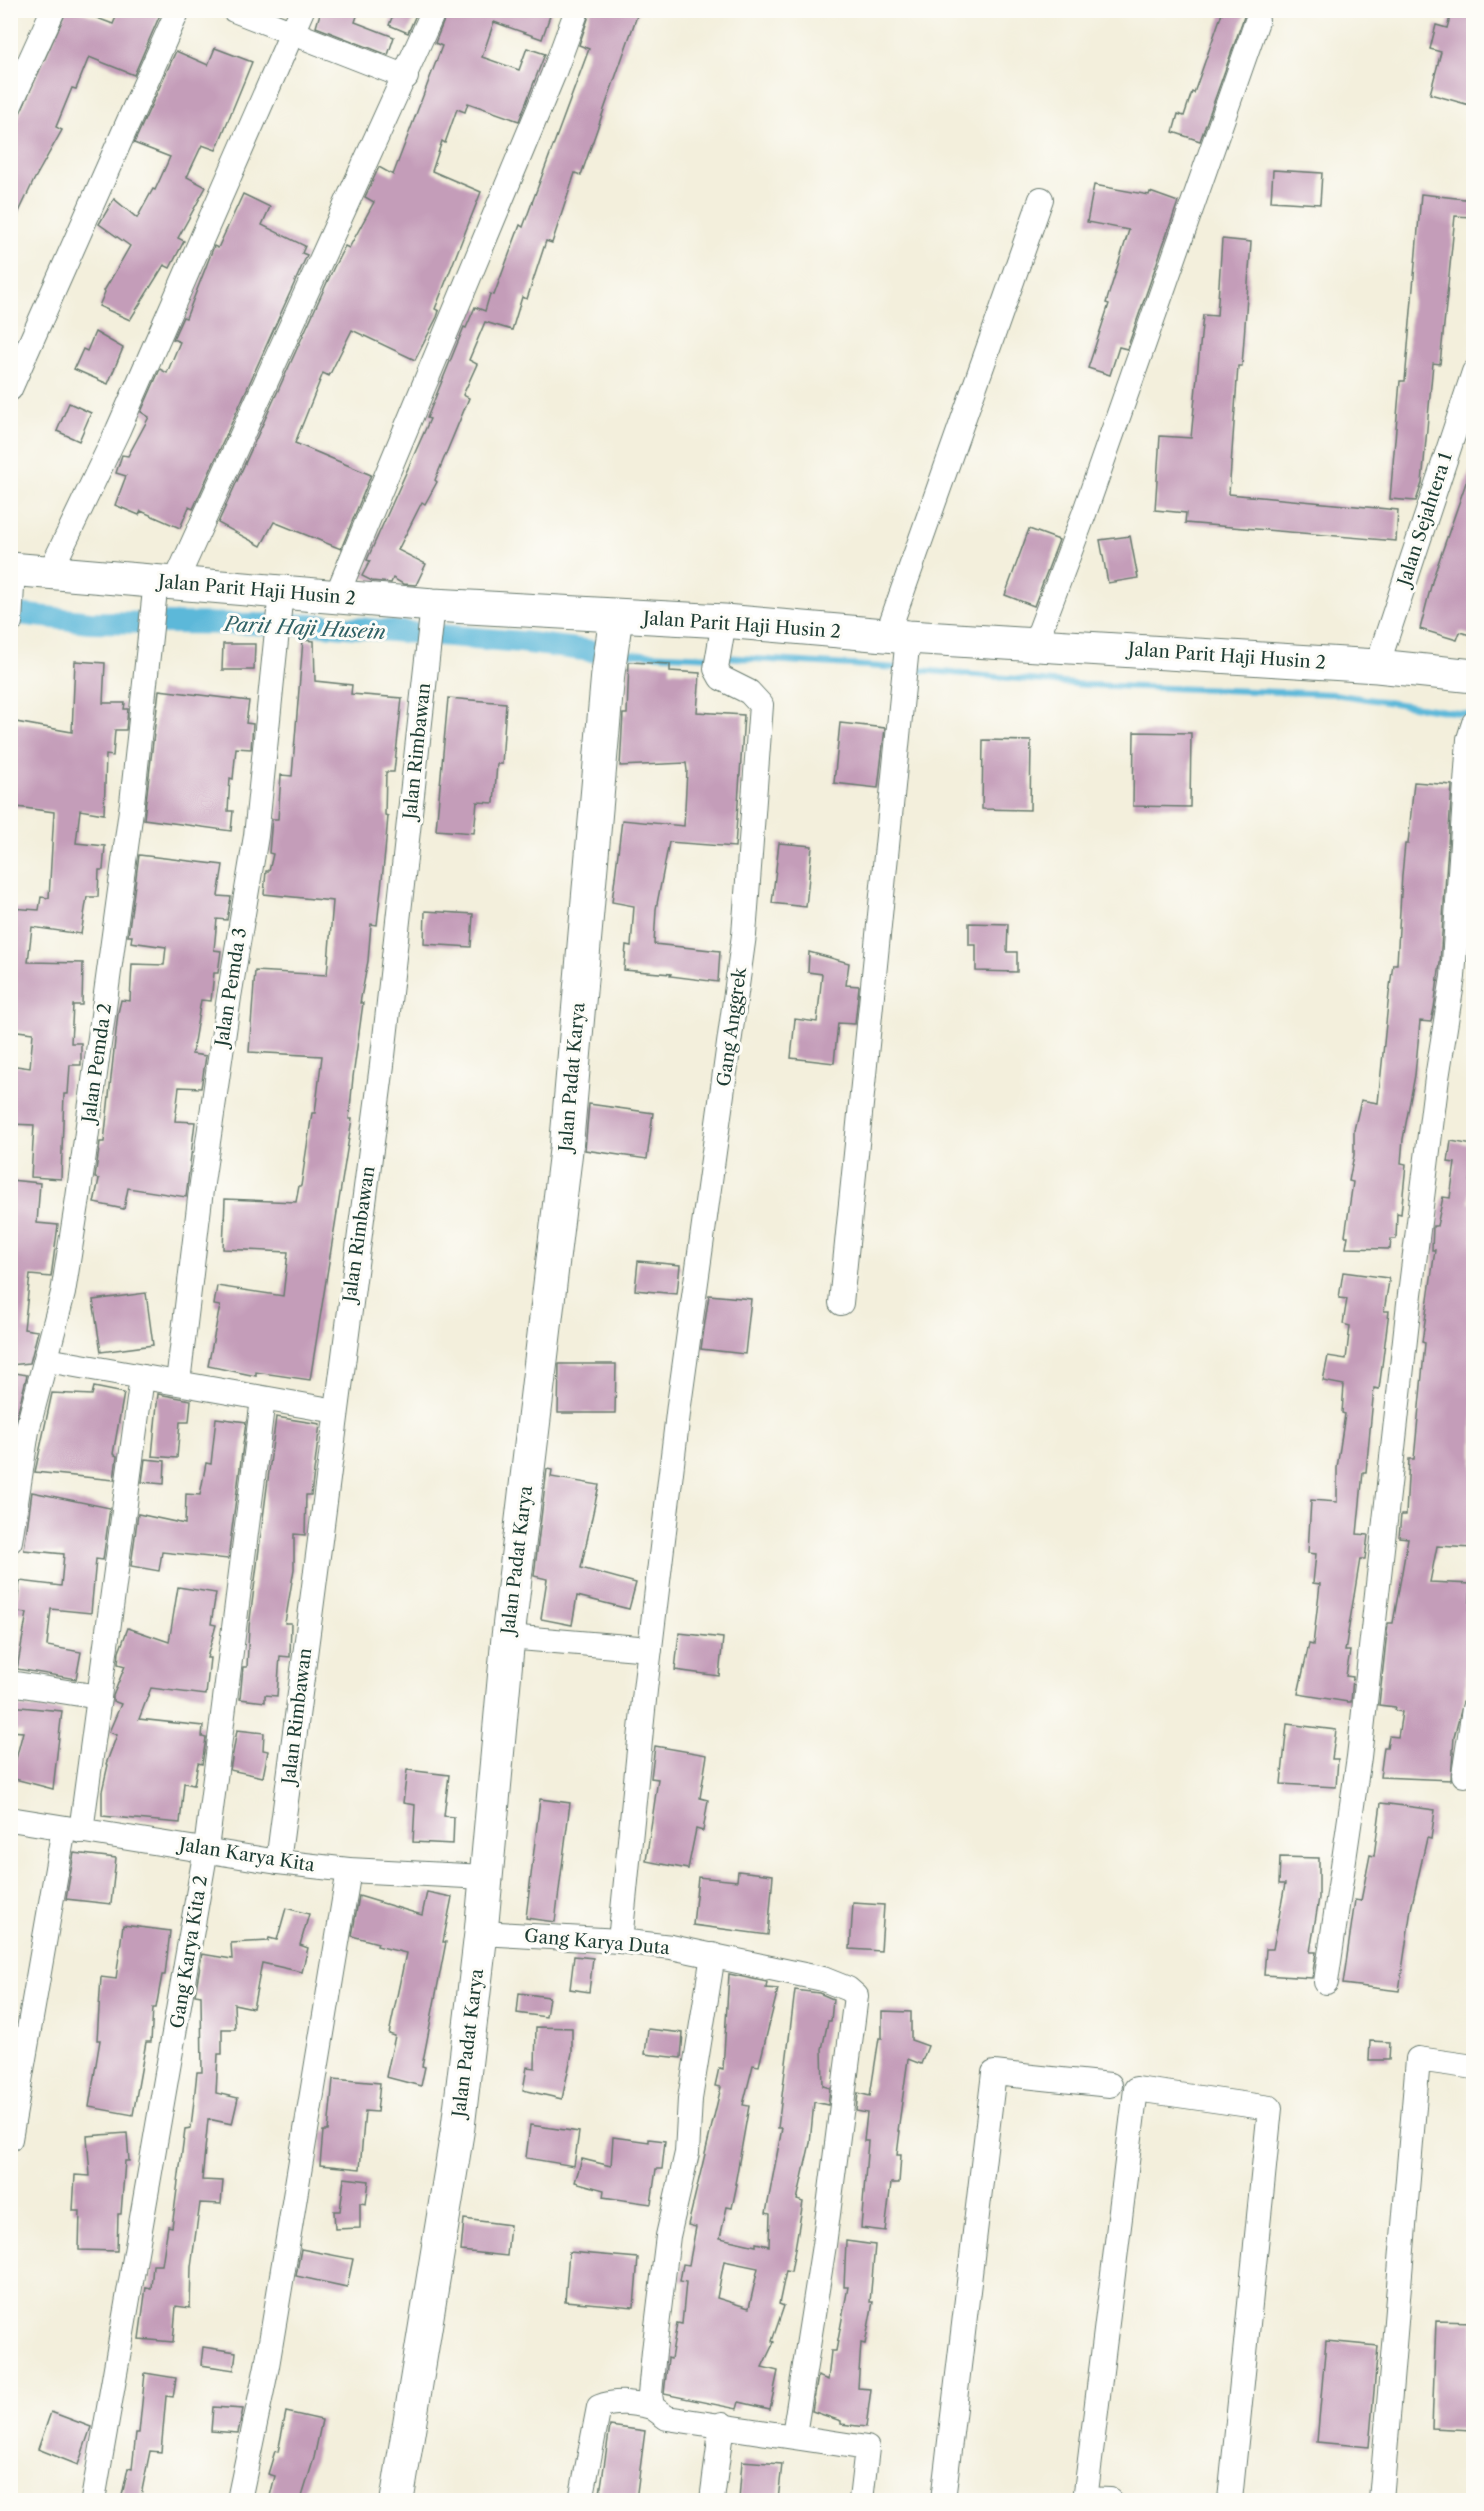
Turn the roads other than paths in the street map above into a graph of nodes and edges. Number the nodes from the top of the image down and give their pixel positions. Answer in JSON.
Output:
{"nodes":[{"id":1,"x":53,"y":10,"type":"edge"},
{"id":2,"x":178,"y":10,"type":"edge"},
{"id":3,"x":234,"y":10,"type":"edge"},
{"id":4,"x":302,"y":10,"type":"edge"},
{"id":5,"x":434,"y":10,"type":"edge"},
{"id":6,"x":577,"y":10,"type":"edge"},
{"id":7,"x":1257,"y":21,"type":"dead end"},
{"id":8,"x":291,"y":35,"type":"junction"},
{"id":9,"x":406,"y":77,"type":"junction"},
{"id":10,"x":10,"y":105,"type":"edge"},
{"id":11,"x":1041,"y":199,"type":"dead end"},
{"id":12,"x":1473,"y":372,"type":"edge"},
{"id":13,"x":10,"y":389,"type":"edge"},
{"id":14,"x":50,"y":572,"type":"junction"},
{"id":15,"x":165,"y":582,"type":"junction"},
{"id":16,"x":12,"y":596,"type":"edge"},
{"id":17,"x":336,"y":597,"type":"junction"},
{"id":18,"x":433,"y":605,"type":"junction"},
{"id":19,"x":280,"y":606,"type":"junction"},
{"id":20,"x":614,"y":627,"type":"junction"},
{"id":21,"x":723,"y":627,"type":"junction"},
{"id":22,"x":901,"y":642,"type":"junction"},
{"id":23,"x":1035,"y":644,"type":"junction"},
{"id":24,"x":1377,"y":666,"type":"junction"},
{"id":25,"x":1473,"y":676,"type":"edge"},
{"id":26,"x":1471,"y":731,"type":"edge"},
{"id":27,"x":841,"y":1303,"type":"dead end"},
{"id":28,"x":47,"y":1360,"type":"junction"},
{"id":29,"x":142,"y":1377,"type":"junction"},
{"id":30,"x":178,"y":1382,"type":"junction"},
{"id":31,"x":263,"y":1400,"type":"junction"},
{"id":32,"x":336,"y":1411,"type":"junction"},
{"id":33,"x":10,"y":1541,"type":"edge"},
{"id":34,"x":508,"y":1637,"type":"junction"},
{"id":35,"x":650,"y":1649,"type":"junction"},
{"id":36,"x":10,"y":1683,"type":"edge"},
{"id":37,"x":99,"y":1697,"type":"junction"},
{"id":38,"x":1473,"y":1709,"type":"edge"},
{"id":39,"x":1464,"y":1775,"type":"dead end"},
{"id":40,"x":10,"y":1819,"type":"edge"},
{"id":41,"x":73,"y":1829,"type":"junction"},
{"id":42,"x":206,"y":1849,"type":"junction"},
{"id":43,"x":278,"y":1862,"type":"junction"},
{"id":44,"x":349,"y":1870,"type":"junction"},
{"id":45,"x":485,"y":1877,"type":"junction"},
{"id":46,"x":481,"y":1933,"type":"junction"},
{"id":47,"x":620,"y":1941,"type":"junction"},
{"id":48,"x":713,"y":1955,"type":"junction"},
{"id":49,"x":1326,"y":1982,"type":"dead end"},
{"id":50,"x":1473,"y":2067,"type":"edge"},
{"id":51,"x":1110,"y":2085,"type":"dead end"},
{"id":52,"x":10,"y":2139,"type":"edge"},
{"id":53,"x":652,"y":2408,"type":"junction"},
{"id":54,"x":722,"y":2424,"type":"junction"},
{"id":55,"x":794,"y":2435,"type":"junction"},
{"id":56,"x":93,"y":2500,"type":"edge"},
{"id":57,"x":239,"y":2500,"type":"edge"},
{"id":58,"x":397,"y":2500,"type":"edge"},
{"id":59,"x":581,"y":2500,"type":"edge"},
{"id":60,"x":712,"y":2500,"type":"edge"},
{"id":61,"x":861,"y":2500,"type":"edge"},
{"id":62,"x":943,"y":2500,"type":"edge"},
{"id":63,"x":1085,"y":2500,"type":"edge"},
{"id":64,"x":1110,"y":2500,"type":"edge"},
{"id":65,"x":1230,"y":2500,"type":"edge"},
{"id":66,"x":1381,"y":2500,"type":"edge"}],
"edges":[{"from":1,"to":10,"type":"street"},
{"from":2,"to":13,"type":"street"},
{"from":3,"to":8,"type":"street"},
{"from":4,"to":8,"type":"street"},
{"from":5,"to":9,"type":"street","name":"Jalan Pemda 2"},
{"from":6,"to":17,"type":"street"},
{"from":7,"to":23,"type":"street"},
{"from":8,"to":9,"type":"street"},
{"from":8,"to":14,"type":"street"},
{"from":9,"to":15,"type":"street","name":"Jalan Pemda 2"},
{"from":11,"to":22,"type":"street"},
{"from":12,"to":24,"type":"street","name":"Jalan Sejahtera 1"},
{"from":14,"to":15,"type":"street","name":"Jalan Parit Haji Husin 2"},
{"from":14,"to":16,"type":"street","name":"Jalan Parit Haji Husin 2"},
{"from":15,"to":19,"type":"street","name":"Jalan Parit Haji Husin 2"},
{"from":15,"to":28,"type":"street","name":"Jalan Pemda 2"},
{"from":17,"to":18,"type":"street","name":"Jalan Parit Haji Husin 2"},
{"from":17,"to":19,"type":"street","name":"Jalan Parit Haji Husin 2"},
{"from":18,"to":20,"type":"street","name":"Jalan Parit Haji Husin 2"},
{"from":18,"to":32,"type":"street","name":"Jalan Rimbawan"},
{"from":19,"to":30,"type":"street","name":"Jalan Pemda 3"},
{"from":20,"to":21,"type":"street","name":"Jalan Parit Haji Husin 2"},
{"from":20,"to":34,"type":"street","name":"Jalan Padat Karya"},
{"from":21,"to":22,"type":"street","name":"Jalan Parit Haji Husin 2"},
{"from":21,"to":35,"type":"street","name":"Gang Anggrek"},
{"from":22,"to":23,"type":"street","name":"Jalan Parit Haji Husin 2"},
{"from":22,"to":27,"type":"street"},
{"from":23,"to":24,"type":"street","name":"Jalan Parit Haji Husin 2"},
{"from":24,"to":25,"type":"street","name":"Jalan Parit Haji Husin 2"},
{"from":26,"to":49,"type":"street"},
{"from":28,"to":29,"type":"street"},
{"from":28,"to":33,"type":"street","name":"Jalan Pemda 2"},
{"from":29,"to":30,"type":"street"},
{"from":29,"to":37,"type":"street"},
{"from":30,"to":31,"type":"street"},
{"from":31,"to":32,"type":"street"},
{"from":31,"to":42,"type":"street","name":"Gang Karya Kita 2"},
{"from":32,"to":43,"type":"street","name":"Jalan Rimbawan"},
{"from":34,"to":35,"type":"street"},
{"from":34,"to":45,"type":"street","name":"Jalan Padat Karya"},
{"from":35,"to":47,"type":"street"},
{"from":36,"to":37,"type":"street"},
{"from":37,"to":41,"type":"street"},
{"from":38,"to":39,"type":"street"},
{"from":40,"to":41,"type":"street","name":"Jalan Karya Kita"},
{"from":41,"to":42,"type":"street","name":"Jalan Karya Kita"},
{"from":41,"to":52,"type":"street"},
{"from":42,"to":43,"type":"street","name":"Jalan Karya Kita"},
{"from":42,"to":56,"type":"street","name":"Gang Karya Kita 2"},
{"from":43,"to":44,"type":"street","name":"Jalan Karya Kita"},
{"from":44,"to":45,"type":"street","name":"Jalan Karya Kita"},
{"from":44,"to":57,"type":"street"},
{"from":45,"to":46,"type":"street","name":"Jalan Padat Karya"},
{"from":46,"to":47,"type":"street","name":"Gang Karya Duta"},
{"from":46,"to":58,"type":"street","name":"Jalan Padat Karya"},
{"from":47,"to":48,"type":"street","name":"Gang Karya Duta"},
{"from":48,"to":53,"type":"street"},
{"from":48,"to":55,"type":"street","name":"Gang Karya Duta"},
{"from":50,"to":66,"type":"street"},
{"from":51,"to":62,"type":"street"},
{"from":53,"to":54,"type":"street"},
{"from":53,"to":59,"type":"street"},
{"from":54,"to":55,"type":"street"},
{"from":54,"to":60,"type":"street"},
{"from":55,"to":61,"type":"street"},
{"from":63,"to":64,"type":"street"},
{"from":63,"to":65,"type":"street"}]}
